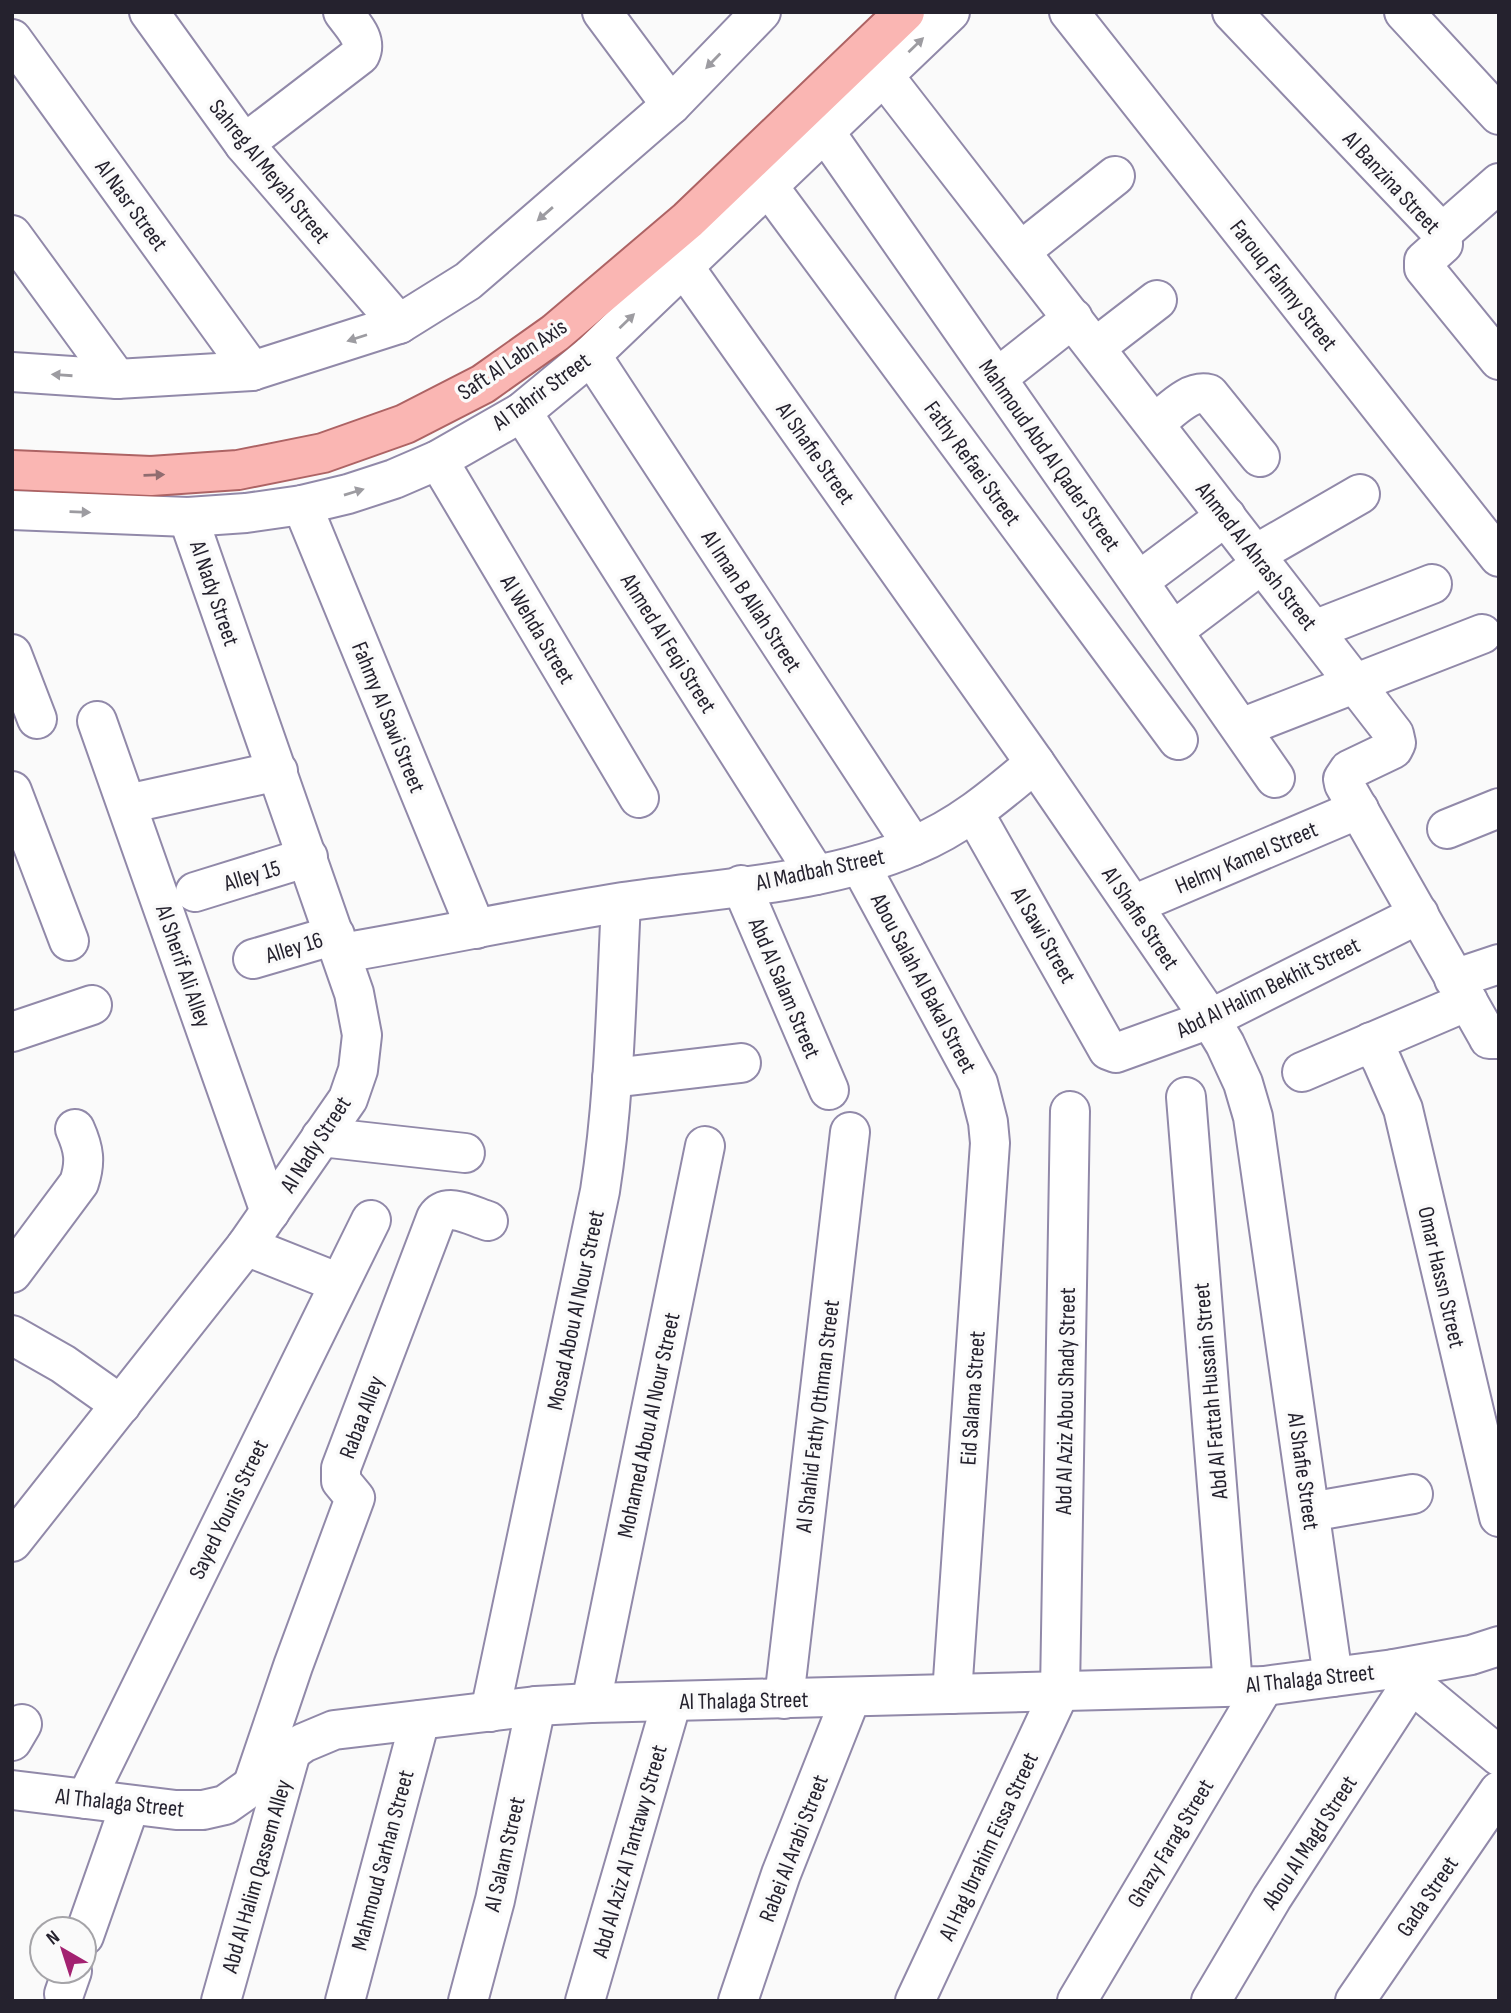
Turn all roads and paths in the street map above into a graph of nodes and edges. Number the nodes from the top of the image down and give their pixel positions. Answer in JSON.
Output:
{"nodes":[{"id":1,"x":149,"y":12,"type":"edge"},
{"id":2,"x":343,"y":12,"type":"edge"},
{"id":3,"x":602,"y":12,"type":"edge"},
{"id":4,"x":761,"y":12,"type":"edge"},
{"id":5,"x":875,"y":12,"type":"edge"},
{"id":6,"x":905,"y":12,"type":"edge"},
{"id":7,"x":950,"y":12,"type":"edge"},
{"id":8,"x":1069,"y":12,"type":"edge"},
{"id":9,"x":1232,"y":12,"type":"edge"},
{"id":10,"x":1404,"y":12,"type":"edge"},
{"id":11,"x":12,"y":39,"type":"edge"},
{"id":12,"x":884,"y":76,"type":"junction"},
{"id":13,"x":671,"y":105,"type":"junction"},
{"id":14,"x":1499,"y":115,"type":"edge"},
{"id":15,"x":825,"y":132,"type":"junction"},
{"id":16,"x":244,"y":144,"type":"junction"},
{"id":17,"x":1115,"y":176,"type":"dead end"},
{"id":18,"x":1499,"y":183,"type":"edge"},
{"id":19,"x":768,"y":186,"type":"junction"},
{"id":20,"x":1442,"y":233,"type":"junction"},
{"id":21,"x":12,"y":235,"type":"edge"},
{"id":22,"x":1021,"y":251,"type":"junction"},
{"id":23,"x":684,"y":267,"type":"junction"},
{"id":24,"x":1157,"y":300,"type":"dead end"},
{"id":25,"x":399,"y":324,"type":"junction"},
{"id":26,"x":1084,"y":333,"type":"junction"},
{"id":27,"x":591,"y":355,"type":"junction"},
{"id":28,"x":1499,"y":360,"type":"edge"},
{"id":29,"x":252,"y":371,"type":"junction"},
{"id":30,"x":12,"y":372,"type":"edge"},
{"id":31,"x":997,"y":378,"type":"junction"},
{"id":32,"x":117,"y":379,"type":"junction"},
{"id":33,"x":522,"y":412,"type":"junction"},
{"id":34,"x":1155,"y":424,"type":"junction"},
{"id":35,"x":12,"y":444,"type":"edge"},
{"id":36,"x":1260,"y":457,"type":"dead end"},
{"id":37,"x":438,"y":460,"type":"junction"},
{"id":38,"x":12,"y":470,"type":"edge"},
{"id":39,"x":1360,"y":494,"type":"dead end"},
{"id":40,"x":302,"y":505,"type":"junction"},
{"id":41,"x":12,"y":510,"type":"edge"},
{"id":42,"x":1226,"y":516,"type":"junction"},
{"id":43,"x":188,"y":517,"type":"junction"},
{"id":44,"x":1499,"y":557,"type":"edge"},
{"id":45,"x":1259,"y":559,"type":"junction"},
{"id":46,"x":1139,"y":581,"type":"junction"},
{"id":47,"x":1432,"y":584,"type":"dead end"},
{"id":48,"x":1314,"y":630,"type":"junction"},
{"id":49,"x":1173,"y":631,"type":"junction"},
{"id":50,"x":1482,"y":634,"type":"dead end"},
{"id":51,"x":12,"y":653,"type":"edge"},
{"id":52,"x":1356,"y":685,"type":"junction"},
{"id":53,"x":37,"y":719,"type":"dead end"},
{"id":54,"x":97,"y":720,"type":"dead end"},
{"id":55,"x":1241,"y":728,"type":"junction"},
{"id":56,"x":1178,"y":740,"type":"dead end"},
{"id":57,"x":1035,"y":763,"type":"junction"},
{"id":58,"x":278,"y":771,"type":"junction"},
{"id":59,"x":1275,"y":778,"type":"dead end"},
{"id":60,"x":12,"y":791,"type":"edge"},
{"id":61,"x":639,"y":798,"type":"dead end"},
{"id":62,"x":127,"y":804,"type":"junction"},
{"id":63,"x":1499,"y":808,"type":"edge"},
{"id":64,"x":1359,"y":809,"type":"junction"},
{"id":65,"x":974,"y":813,"type":"junction"},
{"id":66,"x":1447,"y":829,"type":"dead end"},
{"id":67,"x":913,"y":846,"type":"junction"},
{"id":68,"x":308,"y":858,"type":"junction"},
{"id":69,"x":860,"y":865,"type":"junction"},
{"id":70,"x":816,"y":875,"type":"junction"},
{"id":71,"x":740,"y":886,"type":"junction"},
{"id":72,"x":195,"y":892,"type":"dead end"},
{"id":73,"x":621,"y":903,"type":"junction"},
{"id":74,"x":1133,"y":905,"type":"junction"},
{"id":75,"x":1419,"y":914,"type":"junction"},
{"id":76,"x":476,"y":929,"type":"junction"},
{"id":77,"x":69,"y":941,"type":"dead end"},
{"id":78,"x":339,"y":944,"type":"junction"},
{"id":79,"x":253,"y":959,"type":"dead end"},
{"id":80,"x":1499,"y":964,"type":"edge"},
{"id":81,"x":1461,"y":990,"type":"junction"},
{"id":82,"x":92,"y":1005,"type":"dead end"},
{"id":83,"x":1210,"y":1019,"type":"junction"},
{"id":84,"x":12,"y":1032,"type":"edge"},
{"id":85,"x":1499,"y":1039,"type":"edge"},
{"id":86,"x":1371,"y":1042,"type":"junction"},
{"id":87,"x":1116,"y":1054,"type":"joint"},
{"id":88,"x":741,"y":1063,"type":"dead end"},
{"id":89,"x":1302,"y":1072,"type":"dead end"},
{"id":90,"x":612,"y":1078,"type":"junction"},
{"id":91,"x":829,"y":1090,"type":"dead end"},
{"id":92,"x":1186,"y":1097,"type":"dead end"},
{"id":93,"x":985,"y":1102,"type":"joint"},
{"id":94,"x":1070,"y":1111,"type":"dead end"},
{"id":95,"x":75,"y":1129,"type":"dead end"},
{"id":96,"x":850,"y":1132,"type":"dead end"},
{"id":97,"x":321,"y":1137,"type":"junction"},
{"id":98,"x":705,"y":1146,"type":"dead end"},
{"id":99,"x":465,"y":1153,"type":"dead end"},
{"id":100,"x":270,"y":1212,"type":"junction"},
{"id":101,"x":371,"y":1220,"type":"dead end"},
{"id":102,"x":488,"y":1221,"type":"dead end"},
{"id":103,"x":246,"y":1246,"type":"junction"},
{"id":104,"x":12,"y":1273,"type":"edge"},
{"id":105,"x":339,"y":1283,"type":"junction"},
{"id":106,"x":12,"y":1335,"type":"edge"},
{"id":107,"x":121,"y":1405,"type":"junction"},
{"id":108,"x":1413,"y":1494,"type":"dead end"},
{"id":109,"x":1310,"y":1512,"type":"junction"},
{"id":110,"x":1499,"y":1517,"type":"edge"},
{"id":111,"x":12,"y":1542,"type":"edge"},
{"id":112,"x":1489,"y":1659,"type":"edge"},
{"id":113,"x":1333,"y":1677,"type":"junction"},
{"id":114,"x":1403,"y":1677,"type":"junction"},
{"id":115,"x":1249,"y":1686,"type":"junction"},
{"id":116,"x":1060,"y":1691,"type":"junction"},
{"id":117,"x":952,"y":1694,"type":"junction"},
{"id":118,"x":851,"y":1697,"type":"junction"},
{"id":119,"x":783,"y":1699,"type":"junction"},
{"id":120,"x":672,"y":1702,"type":"junction"},
{"id":121,"x":591,"y":1703,"type":"junction"},
{"id":122,"x":536,"y":1706,"type":"junction"},
{"id":123,"x":490,"y":1712,"type":"junction"},
{"id":124,"x":419,"y":1720,"type":"junction"},
{"id":125,"x":291,"y":1752,"type":"junction"},
{"id":126,"x":1499,"y":1756,"type":"edge"},
{"id":127,"x":252,"y":1786,"type":"junction"},
{"id":128,"x":12,"y":1790,"type":"edge"},
{"id":129,"x":1499,"y":1791,"type":"edge"},
{"id":130,"x":86,"y":1800,"type":"junction"},
{"id":131,"x":130,"y":1805,"type":"junction"},
{"id":132,"x":91,"y":1915,"type":"edge"},
{"id":133,"x":221,"y":2001,"type":"edge"},
{"id":134,"x":345,"y":2001,"type":"edge"},
{"id":135,"x":468,"y":2001,"type":"edge"},
{"id":136,"x":585,"y":2001,"type":"edge"},
{"id":137,"x":738,"y":2001,"type":"edge"},
{"id":138,"x":915,"y":2001,"type":"edge"},
{"id":139,"x":1077,"y":2001,"type":"edge"},
{"id":140,"x":1211,"y":2001,"type":"edge"},
{"id":141,"x":1355,"y":2001,"type":"edge"}],
"edges":[{"from":1,"to":16,"type":"street","name":"Sahreg Al Meyah Street"},
{"from":2,"to":16,"type":"street"},
{"from":3,"to":13,"type":"street"},
{"from":4,"to":13,"type":"street","one_way":true},
{"from":5,"to":35,"type":"main road","name":"Saft Al Labn Axis"},
{"from":38,"to":6,"type":"main road","name":"Saft Al Labn Axis","one_way":true},
{"from":12,"to":7,"type":"street","name":"Al Tahrir Street","one_way":true},
{"from":8,"to":44,"type":"street","name":"Farouq Fahmy Street"},
{"from":9,"to":20,"type":"street","name":"Al Banzina Street"},
{"from":10,"to":14,"type":"street"},
{"from":11,"to":29,"type":"street","name":"Al Nasr Street"},
{"from":12,"to":15,"type":"street","name":"Al Tahrir Street"},
{"from":12,"to":22,"type":"street","name":"Ahmed Al Ahrash Street"},
{"from":13,"to":25,"type":"street","one_way":true},
{"from":15,"to":19,"type":"street","name":"Al Tahrir Street"},
{"from":15,"to":31,"type":"street","name":"Mahmoud Abd Al Qader Street"},
{"from":16,"to":25,"type":"street","name":"Sahreg Al Meyah Street"},
{"from":17,"to":22,"type":"street"},
{"from":18,"to":20,"type":"street"},
{"from":19,"to":23,"type":"street","name":"Al Tahrir Street"},
{"from":19,"to":56,"type":"street","name":"Fathy Refaei Street"},
{"from":20,"to":28,"type":"street","name":"Al Banzina Street"},
{"from":21,"to":32,"type":"street"},
{"from":22,"to":26,"type":"street","name":"Ahmed Al Ahrash Street"},
{"from":27,"to":23,"type":"street","name":"Al Tahrir Street","one_way":true},
{"from":23,"to":57,"type":"street","name":"Al Shafie Street"},
{"from":24,"to":26,"type":"street"},
{"from":25,"to":29,"type":"street","one_way":true},
{"from":26,"to":31,"type":"street"},
{"from":26,"to":34,"type":"street","name":"Ahmed Al Ahrash Street"},
{"from":27,"to":33,"type":"street","name":"Al Tahrir Street"},
{"from":27,"to":67,"type":"street","name":"Al Iman B Allah Street"},
{"from":29,"to":32,"type":"street"},
{"from":32,"to":30,"type":"street","one_way":true},
{"from":31,"to":46,"type":"street","name":"Mahmoud Abd Al Qader Street"},
{"from":33,"to":37,"type":"street","name":"Al Tahrir Street"},
{"from":33,"to":70,"type":"street","name":"Ahmed Al Feqi Street"},
{"from":34,"to":36,"type":"street"},
{"from":34,"to":42,"type":"street","name":"Ahmed Al Ahrash Street"},
{"from":40,"to":37,"type":"street","name":"Al Tahrir Street","one_way":true},
{"from":37,"to":61,"type":"street","name":"Al Wehda Street"},
{"from":39,"to":45,"type":"street"},
{"from":40,"to":43,"type":"street","name":"Al Tahrir Street"},
{"from":40,"to":76,"type":"street","name":"Fahmy Al Sawi Street"},
{"from":41,"to":43,"type":"street","name":"Al Tahrir Street","one_way":true},
{"from":42,"to":45,"type":"street","name":"Ahmed Al Ahrash Street"},
{"from":42,"to":46,"type":"street"},
{"from":43,"to":58,"type":"street","name":"Al Nady Street"},
{"from":45,"to":48,"type":"street","name":"Ahmed Al Ahrash Street"},
{"from":45,"to":49,"type":"street"},
{"from":46,"to":49,"type":"street","name":"Mahmoud Abd Al Qader Street"},
{"from":47,"to":48,"type":"street"},
{"from":48,"to":52,"type":"street","name":"Ahmed Al Ahrash Street"},
{"from":49,"to":55,"type":"street","name":"Mahmoud Abd Al Qader Street"},
{"from":50,"to":52,"type":"street"},
{"from":51,"to":53,"type":"street"},
{"from":52,"to":55,"type":"street"},
{"from":52,"to":64,"type":"street","name":"Ahmed Al Ahrash Street"},
{"from":54,"to":62,"type":"street","name":"Al Sherif Ali Alley"},
{"from":55,"to":59,"type":"street","name":"Mahmoud Abd Al Qader Street"},
{"from":57,"to":65,"type":"street","name":"Al Madbah Street"},
{"from":57,"to":74,"type":"street","name":"Al Shafie Street"},
{"from":58,"to":62,"type":"street"},
{"from":58,"to":68,"type":"street","name":"Al Nady Street"},
{"from":60,"to":77,"type":"street"},
{"from":62,"to":100,"type":"street","name":"Al Sherif Ali Alley"},
{"from":63,"to":66,"type":"street"},
{"from":64,"to":74,"type":"street","name":"Helmy Kamel Street"},
{"from":64,"to":75,"type":"street","name":"Ahmed Al Ahrash Street"},
{"from":65,"to":67,"type":"street","name":"Al Madbah Street"},
{"from":65,"to":87,"type":"street","name":"Al Sawi Street"},
{"from":67,"to":69,"type":"street","name":"Al Madbah Street"},
{"from":68,"to":72,"type":"street","name":"Alley 15"},
{"from":68,"to":78,"type":"street","name":"Al Nady Street"},
{"from":69,"to":70,"type":"street","name":"Al Madbah Street"},
{"from":69,"to":93,"type":"street","name":"Abou Salah Al Bakal Street"},
{"from":70,"to":71,"type":"street","name":"Al Madbah Street"},
{"from":71,"to":73,"type":"street","name":"Al Madbah Street"},
{"from":71,"to":91,"type":"street","name":"Abd Al Salam Street"},
{"from":73,"to":76,"type":"street","name":"Al Madbah Street"},
{"from":73,"to":90,"type":"street","name":"Mosad Abou Al Nour Street"},
{"from":74,"to":83,"type":"street","name":"Al Shafie Street"},
{"from":75,"to":81,"type":"street","name":"Ahmed Al Ahrash Street"},
{"from":75,"to":83,"type":"street","name":"Abd Al Halim Bekhit Street"},
{"from":76,"to":78,"type":"street","name":"Alley 16"},
{"from":78,"to":79,"type":"street","name":"Alley 16"},
{"from":78,"to":97,"type":"street","name":"Al Nady Street"},
{"from":80,"to":81,"type":"street"},
{"from":81,"to":85,"type":"street","name":"Ahmed Al Ahrash Street"},
{"from":81,"to":86,"type":"street"},
{"from":82,"to":84,"type":"street"},
{"from":83,"to":87,"type":"street","name":"Abd Al Halim Bekhit Street"},
{"from":83,"to":109,"type":"street","name":"Al Shafie Street"},
{"from":86,"to":89,"type":"street"},
{"from":86,"to":110,"type":"street","name":"Omar Hassn Street"},
{"from":88,"to":90,"type":"street"},
{"from":90,"to":123,"type":"street","name":"Mosad Abou Al Nour Street"},
{"from":92,"to":115,"type":"street","name":"Abd Al Fattah Hussain Street"},
{"from":93,"to":117,"type":"street","name":"Eid Salama Street"},
{"from":94,"to":116,"type":"street","name":"Abd Al Aziz Abou Shady Street"},
{"from":95,"to":104,"type":"street"},
{"from":96,"to":119,"type":"street","name":"Al Shahid Fathy Othman Street"},
{"from":97,"to":99,"type":"street"},
{"from":97,"to":100,"type":"street","name":"Al Nady Street"},
{"from":98,"to":121,"type":"street","name":"Mohamed Abou Al Nour Street"},
{"from":100,"to":103,"type":"street","name":"Al Nady Street"},
{"from":101,"to":105,"type":"street","name":"Sayed Younis Street"},
{"from":102,"to":127,"type":"street","name":"Rabaa Alley"},
{"from":103,"to":105,"type":"street"},
{"from":103,"to":107,"type":"street","name":"Al Nady Street"},
{"from":105,"to":130,"type":"street","name":"Sayed Younis Street"},
{"from":106,"to":107,"type":"street"},
{"from":107,"to":111,"type":"street","name":"Al Nady Street"},
{"from":108,"to":109,"type":"street"},
{"from":109,"to":113,"type":"street","name":"Al Shafie Street"},
{"from":112,"to":114,"type":"street","name":"Al Thalaga Street"},
{"from":113,"to":114,"type":"street","name":"Al Thalaga Street"},
{"from":113,"to":115,"type":"street","name":"Al Thalaga Street"},
{"from":114,"to":126,"type":"street"},
{"from":114,"to":140,"type":"street","name":"Abou Al Magd Street"},
{"from":115,"to":116,"type":"street","name":"Al Thalaga Street"},
{"from":115,"to":139,"type":"street","name":"Ghazy Farag Street"},
{"from":116,"to":117,"type":"street","name":"Al Thalaga Street"},
{"from":116,"to":138,"type":"street","name":"Al Hag Ibrahim Eissa Street"},
{"from":117,"to":118,"type":"street","name":"Al Thalaga Street"},
{"from":118,"to":119,"type":"street","name":"Al Thalaga Street"},
{"from":118,"to":137,"type":"street","name":"Rabei Al Arabi Street"},
{"from":119,"to":120,"type":"street","name":"Al Thalaga Street"},
{"from":120,"to":121,"type":"street","name":"Al Thalaga Street"},
{"from":120,"to":136,"type":"street","name":"Abd Al Aziz Al Tantawy Street"},
{"from":121,"to":122,"type":"street","name":"Al Thalaga Street"},
{"from":122,"to":123,"type":"street","name":"Al Thalaga Street"},
{"from":122,"to":135,"type":"street","name":"Al Salam Street"},
{"from":123,"to":124,"type":"street","name":"Al Thalaga Street"},
{"from":124,"to":125,"type":"street","name":"Al Thalaga Street"},
{"from":124,"to":134,"type":"street","name":"Mahmoud Sarhan Street"},
{"from":125,"to":127,"type":"street","name":"Al Thalaga Street"},
{"from":125,"to":133,"type":"street","name":"Abd Al Halim Qassem Alley"},
{"from":127,"to":131,"type":"street","name":"Al Thalaga Street"},
{"from":128,"to":130,"type":"street","name":"Al Thalaga Street"},
{"from":129,"to":141,"type":"street","name":"Gada Street"},
{"from":130,"to":131,"type":"street","name":"Al Thalaga Street"},
{"from":131,"to":132,"type":"street"}]}
